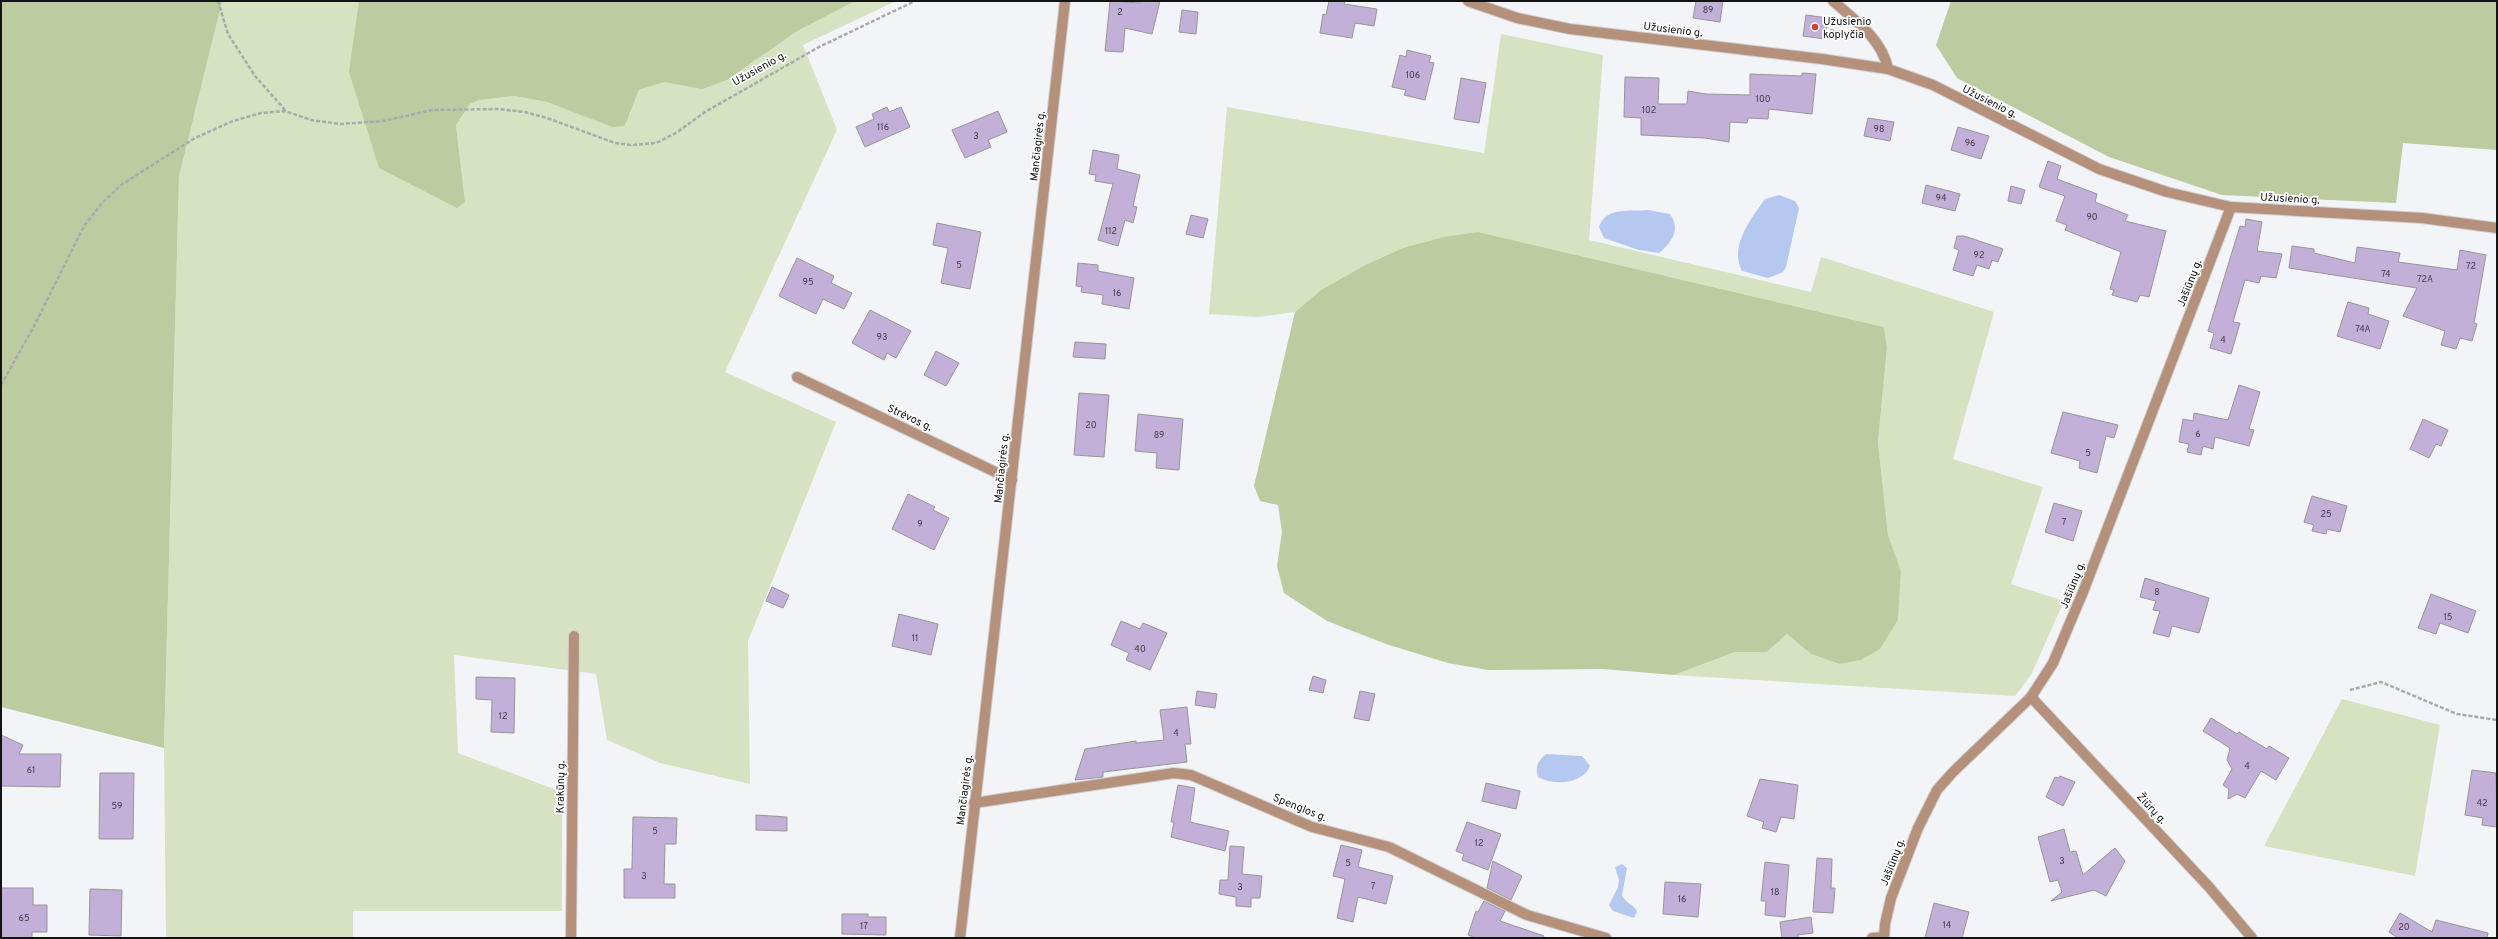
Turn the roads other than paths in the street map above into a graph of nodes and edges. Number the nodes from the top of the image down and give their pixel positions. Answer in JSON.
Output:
{"nodes":[{"id":1,"x":1065,"y":1,"type":"edge"},
{"id":2,"x":1468,"y":1,"type":"edge"},
{"id":3,"x":1833,"y":1,"type":"edge"},
{"id":4,"x":1888,"y":69,"type":"junction"},
{"id":5,"x":2231,"y":207,"type":"junction"},
{"id":6,"x":2497,"y":228,"type":"edge"},
{"id":7,"x":797,"y":377,"type":"dead end"},
{"id":8,"x":1012,"y":480,"type":"junction"},
{"id":9,"x":574,"y":636,"type":"dead end"},
{"id":10,"x":2031,"y":697,"type":"junction"},
{"id":11,"x":974,"y":803,"type":"junction"},
{"id":12,"x":571,"y":938,"type":"edge"},
{"id":13,"x":960,"y":938,"type":"edge"},
{"id":14,"x":1606,"y":938,"type":"edge"},
{"id":15,"x":1872,"y":938,"type":"edge"},
{"id":16,"x":1884,"y":938,"type":"edge"},
{"id":17,"x":2252,"y":938,"type":"edge"}],
"edges":[{"from":1,"to":8,"type":"street","name":"Mančiagirės g."},
{"from":2,"to":4,"type":"street","name":"Užusienio g."},
{"from":3,"to":4,"type":"street"},
{"from":4,"to":5,"type":"street","name":"Užusienio g."},
{"from":5,"to":6,"type":"street","name":"Užusienio g."},
{"from":5,"to":10,"type":"street","name":"Jašiūnų g."},
{"from":7,"to":8,"type":"street","name":"Strėvos g."},
{"from":8,"to":11,"type":"street","name":"Mančiagirės g."},
{"from":9,"to":12,"type":"street","name":"Krakūnų g."},
{"from":10,"to":16,"type":"street","name":"Jašiūnų g."},
{"from":10,"to":17,"type":"street","name":"Žiūrų g."},
{"from":11,"to":13,"type":"street","name":"Mančiagirės g."},
{"from":11,"to":14,"type":"street","name":"Spenglos g."},
{"from":15,"to":16,"type":"street"}]}
